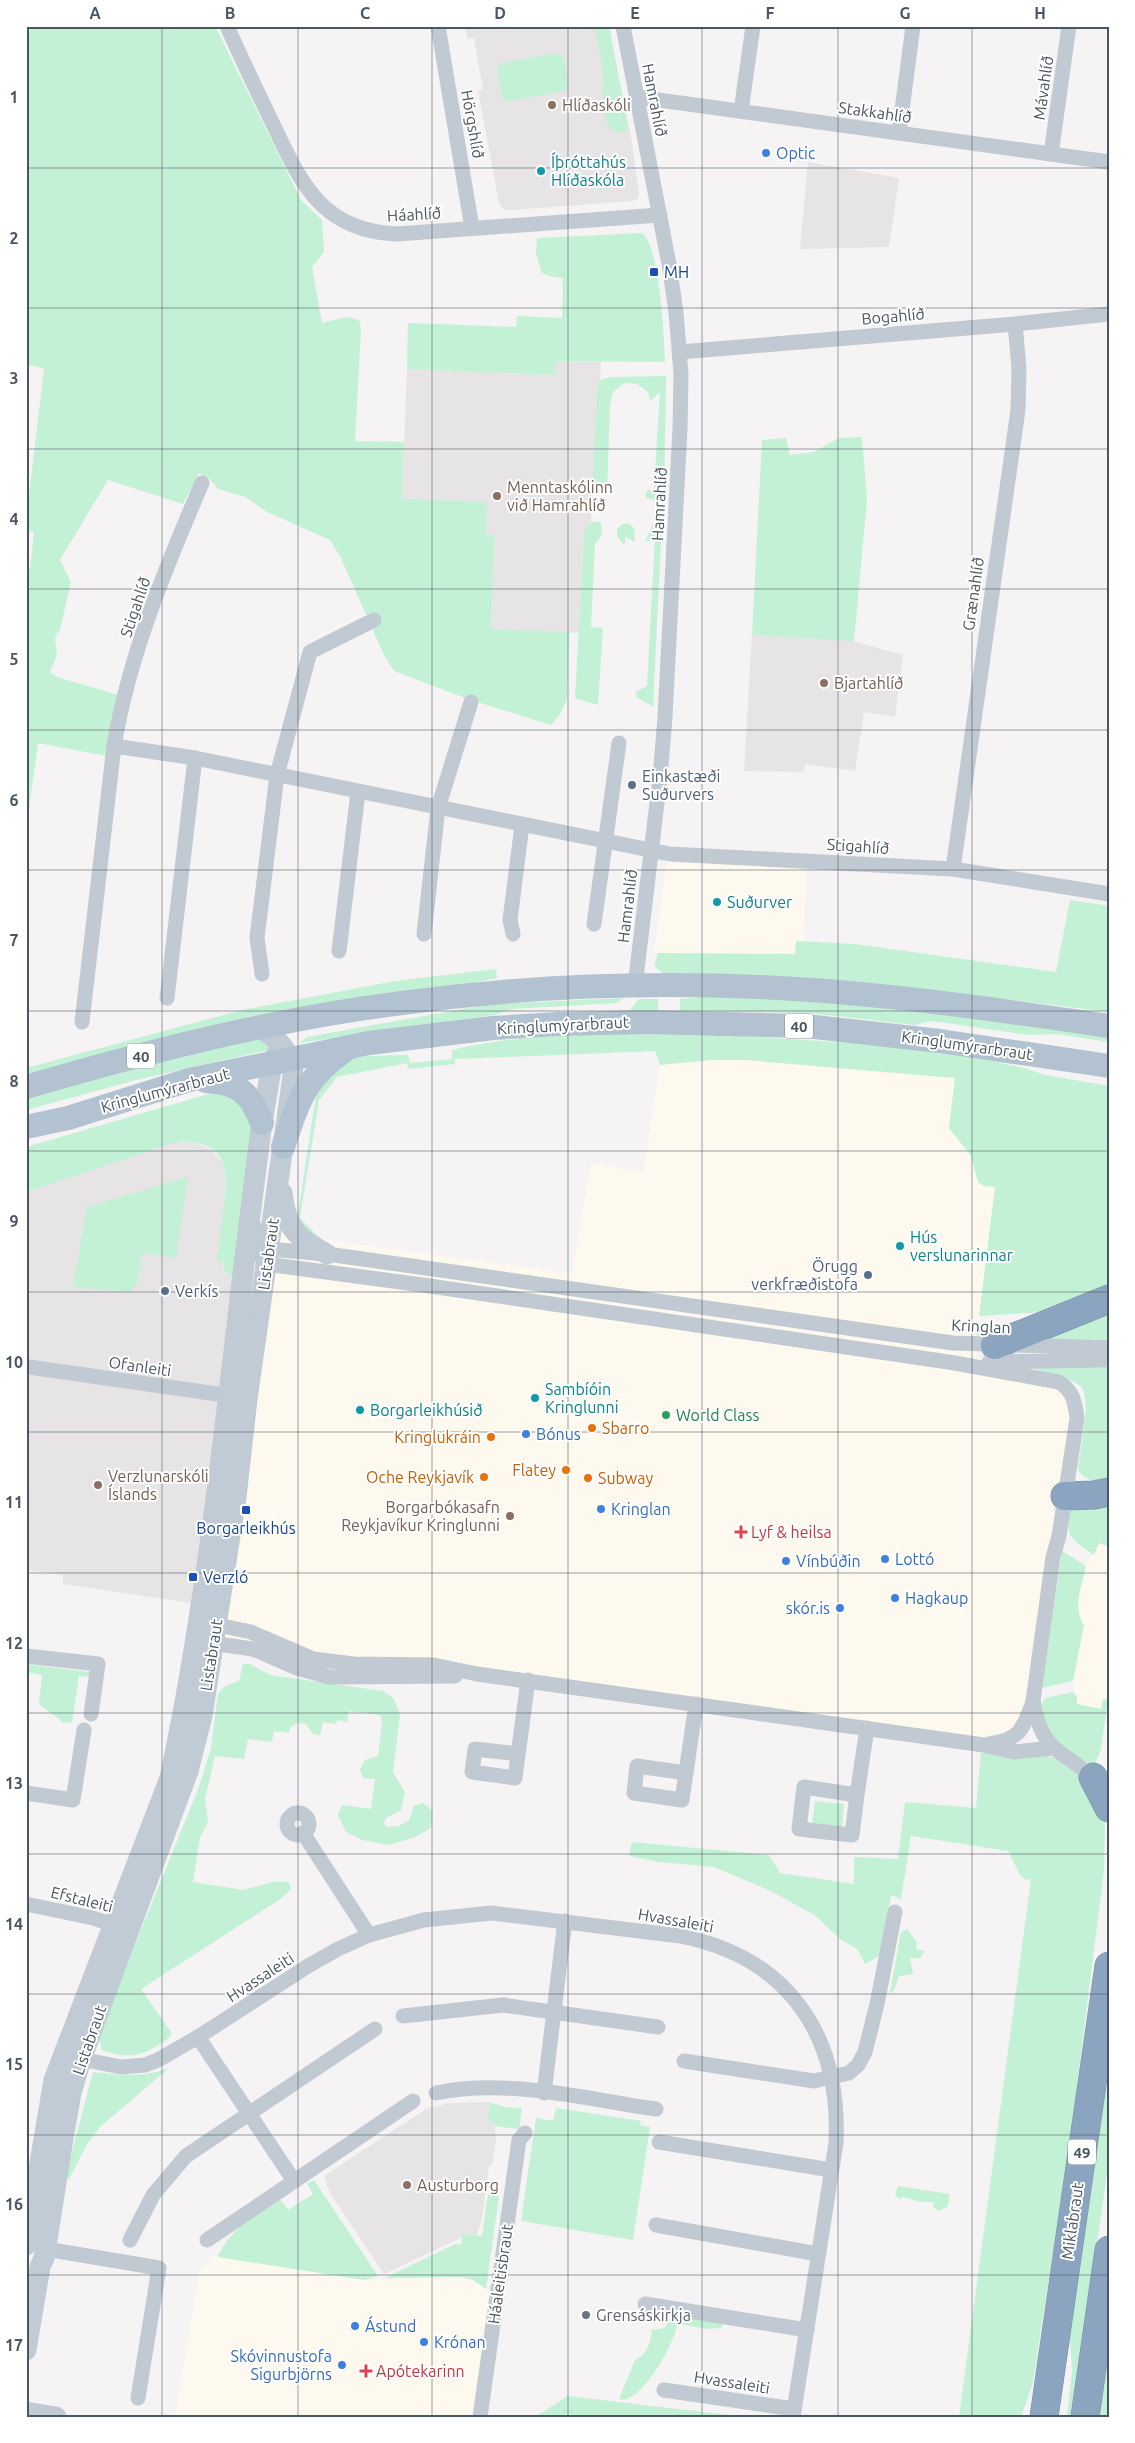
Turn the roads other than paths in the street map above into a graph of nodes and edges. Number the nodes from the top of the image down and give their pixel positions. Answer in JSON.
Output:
{"nodes":[{"id":1,"x":227,"y":26,"type":"edge"},
{"id":2,"x":438,"y":26,"type":"edge"},
{"id":3,"x":623,"y":26,"type":"edge"},
{"id":4,"x":753,"y":26,"type":"edge"},
{"id":5,"x":913,"y":26,"type":"edge"},
{"id":6,"x":1069,"y":26,"type":"edge"},
{"id":7,"x":637,"y":97,"type":"junction"},
{"id":8,"x":741,"y":111,"type":"junction"},
{"id":9,"x":898,"y":133,"type":"junction"},
{"id":10,"x":1052,"y":154,"type":"junction"},
{"id":11,"x":1109,"y":162,"type":"edge"},
{"id":12,"x":660,"y":215,"type":"junction"},
{"id":13,"x":472,"y":228,"type":"junction"},
{"id":14,"x":1109,"y":314,"type":"edge"},
{"id":15,"x":1015,"y":324,"type":"junction"},
{"id":16,"x":680,"y":352,"type":"junction"},
{"id":17,"x":202,"y":483,"type":"dead end"},
{"id":18,"x":374,"y":620,"type":"dead end"},
{"id":19,"x":471,"y":702,"type":"dead end"},
{"id":20,"x":619,"y":743,"type":"dead end"},
{"id":21,"x":114,"y":746,"type":"junction"},
{"id":22,"x":195,"y":758,"type":"junction"},
{"id":23,"x":277,"y":775,"type":"junction"},
{"id":24,"x":358,"y":792,"type":"junction"},
{"id":25,"x":438,"y":808,"type":"junction"},
{"id":26,"x":522,"y":825,"type":"junction"},
{"id":27,"x":605,"y":842,"type":"junction"},
{"id":28,"x":651,"y":851,"type":"junction"},
{"id":29,"x":953,"y":869,"type":"junction"},
{"id":30,"x":1109,"y":894,"type":"edge"},
{"id":31,"x":594,"y":924,"type":"dead end"},
{"id":32,"x":424,"y":934,"type":"dead end"},
{"id":33,"x":513,"y":934,"type":"dead end"},
{"id":34,"x":339,"y":951,"type":"dead end"},
{"id":35,"x":262,"y":974,"type":"dead end"},
{"id":36,"x":635,"y":986,"type":"junction"},
{"id":37,"x":167,"y":998,"type":"dead end"},
{"id":38,"x":304,"y":1019,"type":"junction"},
{"id":39,"x":82,"y":1022,"type":"dead end"},
{"id":40,"x":558,"y":1024,"type":"junction"},
{"id":41,"x":1109,"y":1026,"type":"edge"},
{"id":42,"x":257,"y":1028,"type":"junction"},
{"id":43,"x":350,"y":1047,"type":"junction"},
{"id":44,"x":281,"y":1056,"type":"junction"},
{"id":45,"x":1109,"y":1066,"type":"edge"},
{"id":46,"x":189,"y":1080,"type":"junction"},
{"id":47,"x":26,"y":1087,"type":"edge"},
{"id":48,"x":68,"y":1118,"type":"junction"},
{"id":49,"x":262,"y":1123,"type":"junction"},
{"id":50,"x":26,"y":1127,"type":"edge"},
{"id":51,"x":26,"y":1136,"type":"edge"},
{"id":52,"x":283,"y":1147,"type":"junction"},
{"id":53,"x":279,"y":1174,"type":"junction"},
{"id":54,"x":251,"y":1202,"type":"junction"},
{"id":55,"x":327,"y":1254,"type":"junction"},
{"id":56,"x":265,"y":1256,"type":"junction"},
{"id":57,"x":242,"y":1284,"type":"junction"},
{"id":58,"x":1109,"y":1299,"type":"edge"},
{"id":59,"x":995,"y":1345,"type":"junction"},
{"id":60,"x":1109,"y":1348,"type":"edge"},
{"id":61,"x":1109,"y":1360,"type":"edge"},
{"id":62,"x":955,"y":1363,"type":"junction"},
{"id":63,"x":29,"y":1367,"type":"dead end"},
{"id":64,"x":237,"y":1397,"type":"junction"},
{"id":65,"x":1109,"y":1492,"type":"edge"},
{"id":66,"x":1065,"y":1496,"type":"junction"},
{"id":67,"x":206,"y":1632,"type":"junction"},
{"id":68,"x":26,"y":1656,"type":"edge"},
{"id":69,"x":528,"y":1680,"type":"junction"},
{"id":70,"x":1033,"y":1701,"type":"junction"},
{"id":71,"x":696,"y":1704,"type":"junction"},
{"id":72,"x":91,"y":1714,"type":"dead end"},
{"id":73,"x":867,"y":1728,"type":"junction"},
{"id":74,"x":84,"y":1730,"type":"dead end"},
{"id":75,"x":984,"y":1745,"type":"junction"},
{"id":76,"x":1053,"y":1748,"type":"junction"},
{"id":77,"x":518,"y":1754,"type":"dead end"},
{"id":78,"x":686,"y":1773,"type":"dead end"},
{"id":79,"x":1093,"y":1777,"type":"joint"},
{"id":80,"x":26,"y":1793,"type":"edge"},
{"id":81,"x":857,"y":1795,"type":"junction"},
{"id":82,"x":1109,"y":1808,"type":"edge"},
{"id":83,"x":303,"y":1833,"type":"dead end"},
{"id":84,"x":26,"y":1904,"type":"edge"},
{"id":85,"x":895,"y":1912,"type":"dead end"},
{"id":86,"x":565,"y":1921,"type":"junction"},
{"id":87,"x":121,"y":1928,"type":"junction"},
{"id":88,"x":369,"y":1935,"type":"junction"},
{"id":89,"x":1109,"y":1966,"type":"edge"},
{"id":90,"x":555,"y":2012,"type":"junction"},
{"id":91,"x":404,"y":2016,"type":"dead end"},
{"id":92,"x":658,"y":2027,"type":"dead end"},
{"id":93,"x":375,"y":2029,"type":"dead end"},
{"id":94,"x":198,"y":2037,"type":"junction"},
{"id":95,"x":72,"y":2057,"type":"junction"},
{"id":96,"x":684,"y":2061,"type":"dead end"},
{"id":97,"x":833,"y":2078,"type":"junction"},
{"id":98,"x":436,"y":2093,"type":"dead end"},
{"id":99,"x":544,"y":2093,"type":"junction"},
{"id":100,"x":413,"y":2101,"type":"dead end"},
{"id":101,"x":656,"y":2109,"type":"dead end"},
{"id":102,"x":248,"y":2113,"type":"junction"},
{"id":103,"x":525,"y":2133,"type":"dead end"},
{"id":104,"x":659,"y":2142,"type":"dead end"},
{"id":105,"x":832,"y":2170,"type":"junction"},
{"id":106,"x":294,"y":2181,"type":"junction"},
{"id":107,"x":656,"y":2225,"type":"dead end"},
{"id":108,"x":130,"y":2240,"type":"dead end"},
{"id":109,"x":207,"y":2240,"type":"dead end"},
{"id":110,"x":33,"y":2244,"type":"edge"},
{"id":111,"x":1109,"y":2250,"type":"edge"},
{"id":112,"x":818,"y":2254,"type":"junction"},
{"id":113,"x":645,"y":2304,"type":"dead end"},
{"id":114,"x":807,"y":2330,"type":"junction"},
{"id":115,"x":26,"y":2350,"type":"edge"},
{"id":116,"x":664,"y":2390,"type":"dead end"},
{"id":117,"x":138,"y":2398,"type":"dead end"},
{"id":118,"x":26,"y":2412,"type":"edge"},
{"id":119,"x":794,"y":2413,"type":"edge"},
{"id":120,"x":56,"y":2417,"type":"edge"},
{"id":121,"x":480,"y":2417,"type":"edge"},
{"id":122,"x":1044,"y":2417,"type":"edge"},
{"id":123,"x":1085,"y":2417,"type":"edge"}],
"edges":[{"from":1,"to":13,"type":"street","name":"Háahlíð"},
{"from":2,"to":13,"type":"street","name":"Hörgshlíð"},
{"from":3,"to":7,"type":"street","name":"Hamrahlíð"},
{"from":4,"to":8,"type":"street"},
{"from":5,"to":9,"type":"street"},
{"from":6,"to":10,"type":"street","name":"Mávahlíð"},
{"from":7,"to":8,"type":"street","name":"Stakkahlíð"},
{"from":7,"to":12,"type":"street","name":"Hamrahlíð"},
{"from":8,"to":9,"type":"street","name":"Stakkahlíð"},
{"from":9,"to":10,"type":"street","name":"Stakkahlíð"},
{"from":10,"to":11,"type":"street","name":"Stakkahlíð"},
{"from":12,"to":13,"type":"street","name":"Háahlíð"},
{"from":12,"to":16,"type":"street","name":"Hamrahlíð"},
{"from":14,"to":15,"type":"street","name":"Bogahlíð"},
{"from":15,"to":16,"type":"street","name":"Bogahlíð"},
{"from":15,"to":29,"type":"street","name":"Grænahlíð"},
{"from":16,"to":28,"type":"street","name":"Hamrahlíð"},
{"from":17,"to":21,"type":"street","name":"Stigahlíð"},
{"from":18,"to":23,"type":"street"},
{"from":19,"to":25,"type":"street"},
{"from":20,"to":27,"type":"street"},
{"from":21,"to":22,"type":"street","name":"Stigahlíð"},
{"from":21,"to":39,"type":"street","name":"Stigahlíð"},
{"from":22,"to":23,"type":"street","name":"Stigahlíð"},
{"from":22,"to":37,"type":"street"},
{"from":23,"to":24,"type":"street","name":"Stigahlíð"},
{"from":23,"to":35,"type":"street"},
{"from":24,"to":25,"type":"street","name":"Stigahlíð"},
{"from":24,"to":34,"type":"street"},
{"from":25,"to":26,"type":"street","name":"Stigahlíð"},
{"from":25,"to":32,"type":"street"},
{"from":26,"to":27,"type":"street","name":"Stigahlíð"},
{"from":26,"to":33,"type":"street"},
{"from":27,"to":28,"type":"street","name":"Stigahlíð"},
{"from":27,"to":31,"type":"street"},
{"from":28,"to":29,"type":"street","name":"Stigahlíð"},
{"from":28,"to":36,"type":"street","name":"Hamrahlíð"},
{"from":29,"to":30,"type":"street","name":"Stigahlíð"},
{"from":36,"to":38,"type":"main road","number":"40"},
{"from":36,"to":40,"type":"main road"},
{"from":36,"to":41,"type":"main road","number":"40"},
{"from":38,"to":42,"type":"main road","number":"40"},
{"from":38,"to":44,"type":"street"},
{"from":40,"to":43,"type":"main road","name":"Kringlumýrarbraut","number":"40"},
{"from":40,"to":45,"type":"main road","name":"Kringlumýrarbraut","number":"40"},
{"from":42,"to":44,"type":"street"},
{"from":42,"to":47,"type":"main road","number":"40"},
{"from":43,"to":44,"type":"main road","name":"Kringlumýrarbraut","number":"40"},
{"from":43,"to":52,"type":"main road"},
{"from":44,"to":46,"type":"main road","name":"Kringlumýrarbraut","number":"40"},
{"from":44,"to":49,"type":"street","name":"Listabraut"},
{"from":44,"to":52,"type":"street","name":"Listabraut"},
{"from":46,"to":48,"type":"main road","name":"Kringlumýrarbraut","number":"40"},
{"from":46,"to":49,"type":"main road"},
{"from":48,"to":50,"type":"main road","name":"Kringlumýrarbraut","number":"40"},
{"from":48,"to":51,"type":"main road"},
{"from":49,"to":54,"type":"street","name":"Listabraut"},
{"from":52,"to":53,"type":"street","name":"Listabraut"},
{"from":53,"to":55,"type":"street"},
{"from":53,"to":56,"type":"street","name":"Listabraut"},
{"from":54,"to":56,"type":"street"},
{"from":54,"to":57,"type":"street","name":"Listabraut"},
{"from":55,"to":56,"type":"street","name":"Kringlan"},
{"from":55,"to":59,"type":"street","name":"Kringlan"},
{"from":56,"to":57,"type":"street"},
{"from":56,"to":62,"type":"street"},
{"from":56,"to":64,"type":"street","name":"Listabraut"},
{"from":57,"to":64,"type":"street","name":"Listabraut"},
{"from":58,"to":59,"type":"highway"},
{"from":59,"to":60,"type":"street","name":"Kringlan"},
{"from":61,"to":62,"type":"street"},
{"from":62,"to":66,"type":"street"},
{"from":63,"to":64,"type":"street","name":"Ofanleiti"},
{"from":64,"to":67,"type":"street","name":"Listabraut"},
{"from":65,"to":66,"type":"highway"},
{"from":66,"to":70,"type":"street"},
{"from":67,"to":69,"type":"street"},
{"from":67,"to":87,"type":"street","name":"Listabraut"},
{"from":68,"to":72,"type":"street"},
{"from":69,"to":71,"type":"street"},
{"from":69,"to":77,"type":"street"},
{"from":70,"to":75,"type":"street"},
{"from":70,"to":76,"type":"street"},
{"from":71,"to":73,"type":"street"},
{"from":71,"to":78,"type":"street"},
{"from":73,"to":75,"type":"street"},
{"from":73,"to":81,"type":"street"},
{"from":74,"to":80,"type":"street"},
{"from":75,"to":76,"type":"street"},
{"from":76,"to":79,"type":"street"},
{"from":79,"to":82,"type":"highway"},
{"from":81,"to":81,"type":"street"},
{"from":83,"to":88,"type":"street"},
{"from":84,"to":87,"type":"street","name":"Efstaleiti"},
{"from":85,"to":97,"type":"street"},
{"from":86,"to":88,"type":"street","name":"Hvassaleiti"},
{"from":86,"to":90,"type":"street"},
{"from":86,"to":97,"type":"street","name":"Hvassaleiti"},
{"from":87,"to":95,"type":"street","name":"Listabraut"},
{"from":88,"to":94,"type":"street","name":"Hvassaleiti"},
{"from":89,"to":122,"type":"highway","name":"Miklabraut","number":"49"},
{"from":90,"to":91,"type":"street"},
{"from":90,"to":92,"type":"street"},
{"from":90,"to":99,"type":"street"},
{"from":93,"to":102,"type":"street"},
{"from":94,"to":95,"type":"street","name":"Hvassaleiti"},
{"from":94,"to":102,"type":"street"},
{"from":95,"to":110,"type":"street","name":"Listabraut"},
{"from":96,"to":97,"type":"street"},
{"from":97,"to":105,"type":"street","name":"Hvassaleiti"},
{"from":98,"to":99,"type":"street"},
{"from":99,"to":101,"type":"street"},
{"from":100,"to":106,"type":"street"},
{"from":102,"to":106,"type":"street"},
{"from":102,"to":108,"type":"street"},
{"from":103,"to":121,"type":"street","name":"Háaleitisbraut"},
{"from":104,"to":105,"type":"street"},
{"from":105,"to":112,"type":"street","name":"Hvassaleiti"},
{"from":106,"to":109,"type":"street"},
{"from":107,"to":112,"type":"street"},
{"from":110,"to":115,"type":"street","name":"Listabraut"},
{"from":110,"to":117,"type":"street"},
{"from":111,"to":123,"type":"highway"},
{"from":112,"to":114,"type":"street","name":"Hvassaleiti"},
{"from":113,"to":114,"type":"street"},
{"from":114,"to":119,"type":"street","name":"Hvassaleiti"},
{"from":116,"to":119,"type":"street","name":"Hvassaleiti"},
{"from":118,"to":120,"type":"street"}]}
